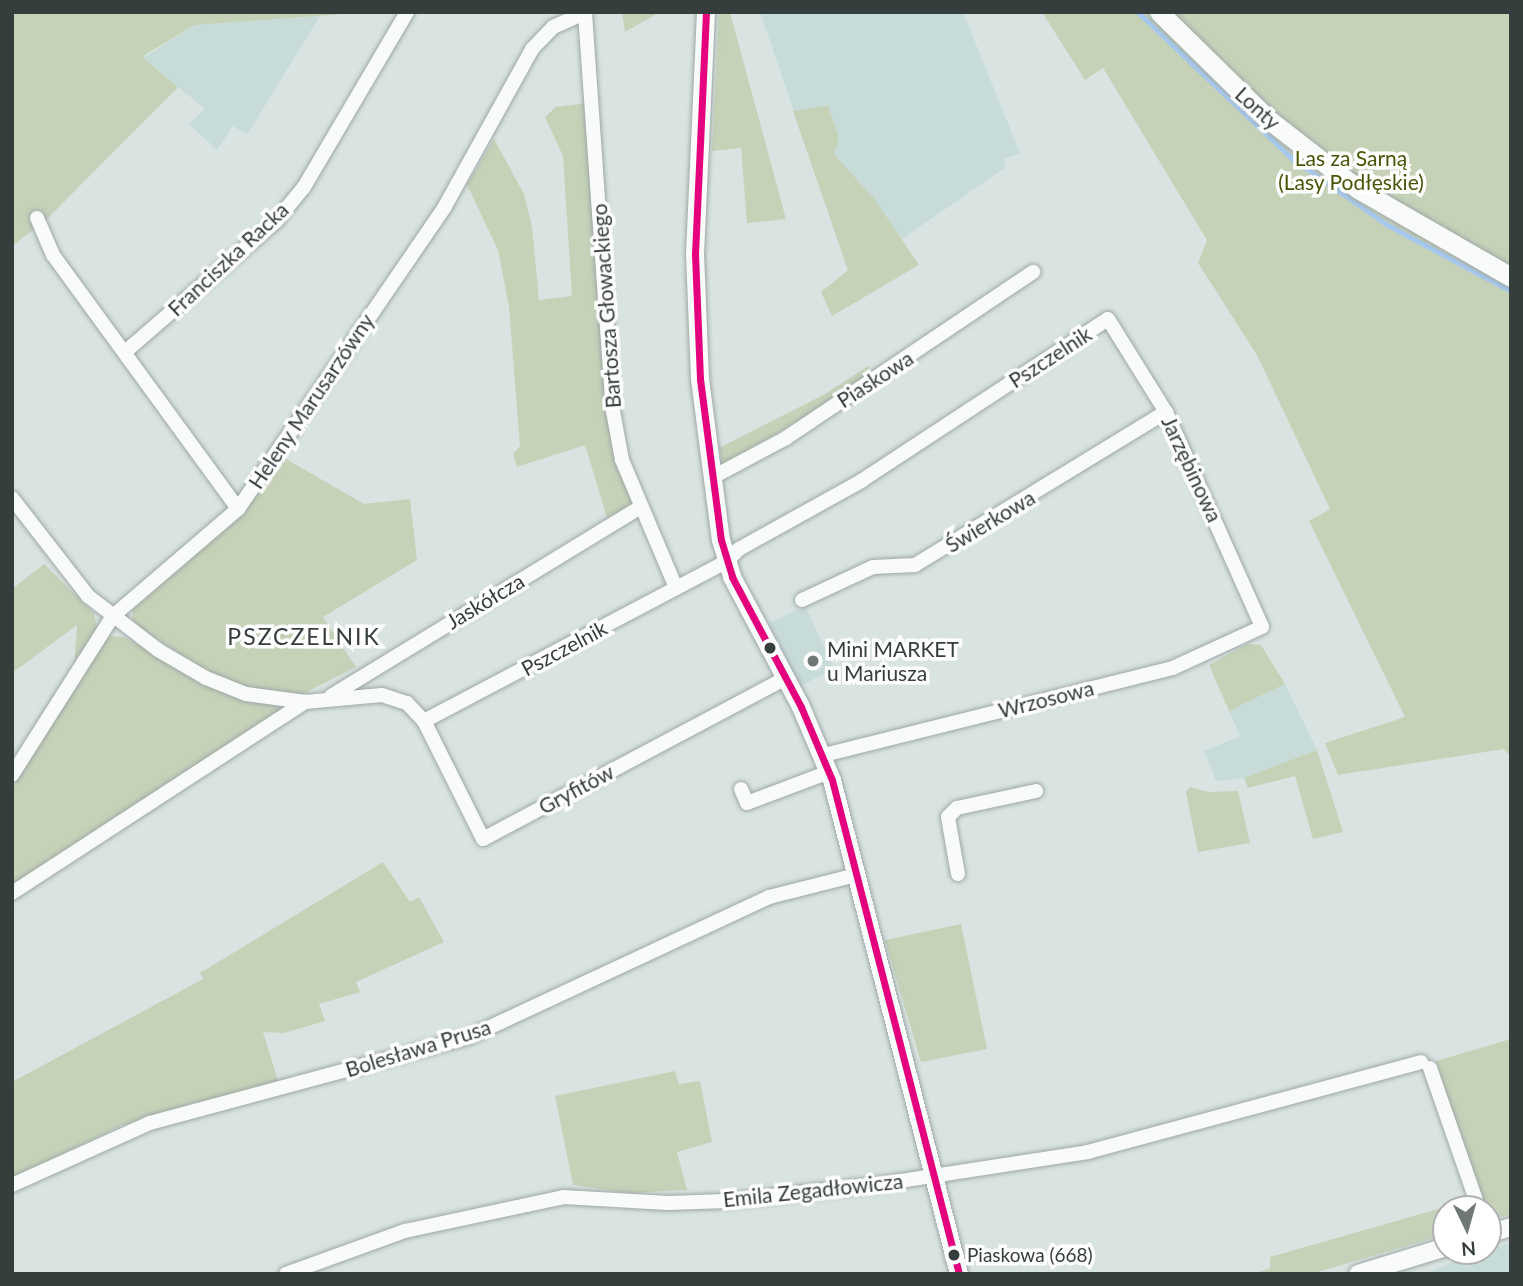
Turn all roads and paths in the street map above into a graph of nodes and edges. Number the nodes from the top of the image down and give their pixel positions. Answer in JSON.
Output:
{"nodes":[{"id":1,"x":407,"y":12,"type":"edge"},
{"id":2,"x":706,"y":12,"type":"edge"},
{"id":3,"x":1160,"y":12,"type":"edge"},
{"id":4,"x":586,"y":13,"type":"edge"},
{"id":5,"x":37,"y":218,"type":"dead end"},
{"id":6,"x":1033,"y":272,"type":"dead end"},
{"id":7,"x":1511,"y":277,"type":"edge"},
{"id":8,"x":1108,"y":319,"type":"joint"},
{"id":9,"x":125,"y":352,"type":"junction"},
{"id":10,"x":1166,"y":412,"type":"junction"},
{"id":11,"x":713,"y":477,"type":"junction"},
{"id":12,"x":12,"y":498,"type":"edge"},
{"id":13,"x":641,"y":507,"type":"junction"},
{"id":14,"x":238,"y":509,"type":"junction"},
{"id":15,"x":726,"y":562,"type":"junction"},
{"id":16,"x":677,"y":588,"type":"junction"},
{"id":17,"x":802,"y":600,"type":"dead end"},
{"id":18,"x":113,"y":616,"type":"junction"},
{"id":19,"x":1262,"y":627,"type":"joint"},
{"id":20,"x":786,"y":678,"type":"junction"},
{"id":21,"x":330,"y":696,"type":"junction"},
{"id":22,"x":305,"y":702,"type":"junction"},
{"id":23,"x":424,"y":721,"type":"junction"},
{"id":24,"x":826,"y":763,"type":"junction"},
{"id":25,"x":12,"y":775,"type":"edge"},
{"id":26,"x":741,"y":789,"type":"dead end"},
{"id":27,"x":1036,"y":791,"type":"dead end"},
{"id":28,"x":958,"y":874,"type":"dead end"},
{"id":29,"x":856,"y":875,"type":"junction"},
{"id":30,"x":12,"y":893,"type":"edge"},
{"id":31,"x":936,"y":1177,"type":"junction"},
{"id":32,"x":12,"y":1185,"type":"edge"},
{"id":33,"x":1474,"y":1195,"type":"edge"},
{"id":34,"x":1432,"y":1251,"type":"edge"},
{"id":35,"x":292,"y":1273,"type":"edge"},
{"id":36,"x":959,"y":1274,"type":"edge"},
{"id":37,"x":1359,"y":1274,"type":"edge"}],
"edges":[{"from":1,"to":9,"type":"street","name":"Franciszka Racka"},
{"from":2,"to":11,"type":"street"},
{"from":3,"to":7,"type":"main road","name":"Lonty"},
{"from":4,"to":13,"type":"street","name":"Bartosza Głowackiego"},
{"from":4,"to":14,"type":"street","name":"Heleny Marusarzówny"},
{"from":5,"to":9,"type":"street"},
{"from":6,"to":11,"type":"street","name":"Piaskowa"},
{"from":8,"to":10,"type":"street","name":"Jarzębinowa"},
{"from":8,"to":15,"type":"street","name":"Pszczelnik"},
{"from":9,"to":14,"type":"street"},
{"from":10,"to":17,"type":"street","name":"Świerkowa"},
{"from":10,"to":19,"type":"street","name":"Jarzębinowa"},
{"from":11,"to":15,"type":"street"},
{"from":12,"to":18,"type":"street"},
{"from":13,"to":16,"type":"street","name":"Bartosza Głowackiego"},
{"from":13,"to":21,"type":"street","name":"Jaskółcza"},
{"from":14,"to":18,"type":"street","name":"Heleny Marusarzówny"},
{"from":15,"to":16,"type":"street","name":"Pszczelnik"},
{"from":15,"to":20,"type":"street"},
{"from":16,"to":23,"type":"street","name":"Pszczelnik"},
{"from":18,"to":22,"type":"street"},
{"from":18,"to":25,"type":"street","name":"Heleny Marusarzówny"},
{"from":19,"to":24,"type":"street","name":"Wrzosowa"},
{"from":20,"to":23,"type":"street","name":"Gryfitów"},
{"from":20,"to":24,"type":"street"},
{"from":21,"to":22,"type":"street"},
{"from":21,"to":23,"type":"street"},
{"from":22,"to":30,"type":"street"},
{"from":24,"to":26,"type":"street","name":"Wrzosowa"},
{"from":24,"to":29,"type":"street"},
{"from":27,"to":28,"type":"street"},
{"from":29,"to":31,"type":"street"},
{"from":29,"to":32,"type":"street","name":"Bolesława Prusa"},
{"from":31,"to":33,"type":"street","name":"Emila Zegadłowicza"},
{"from":31,"to":35,"type":"street","name":"Emila Zegadłowicza"},
{"from":31,"to":36,"type":"street"},
{"from":34,"to":37,"type":"street"}]}
